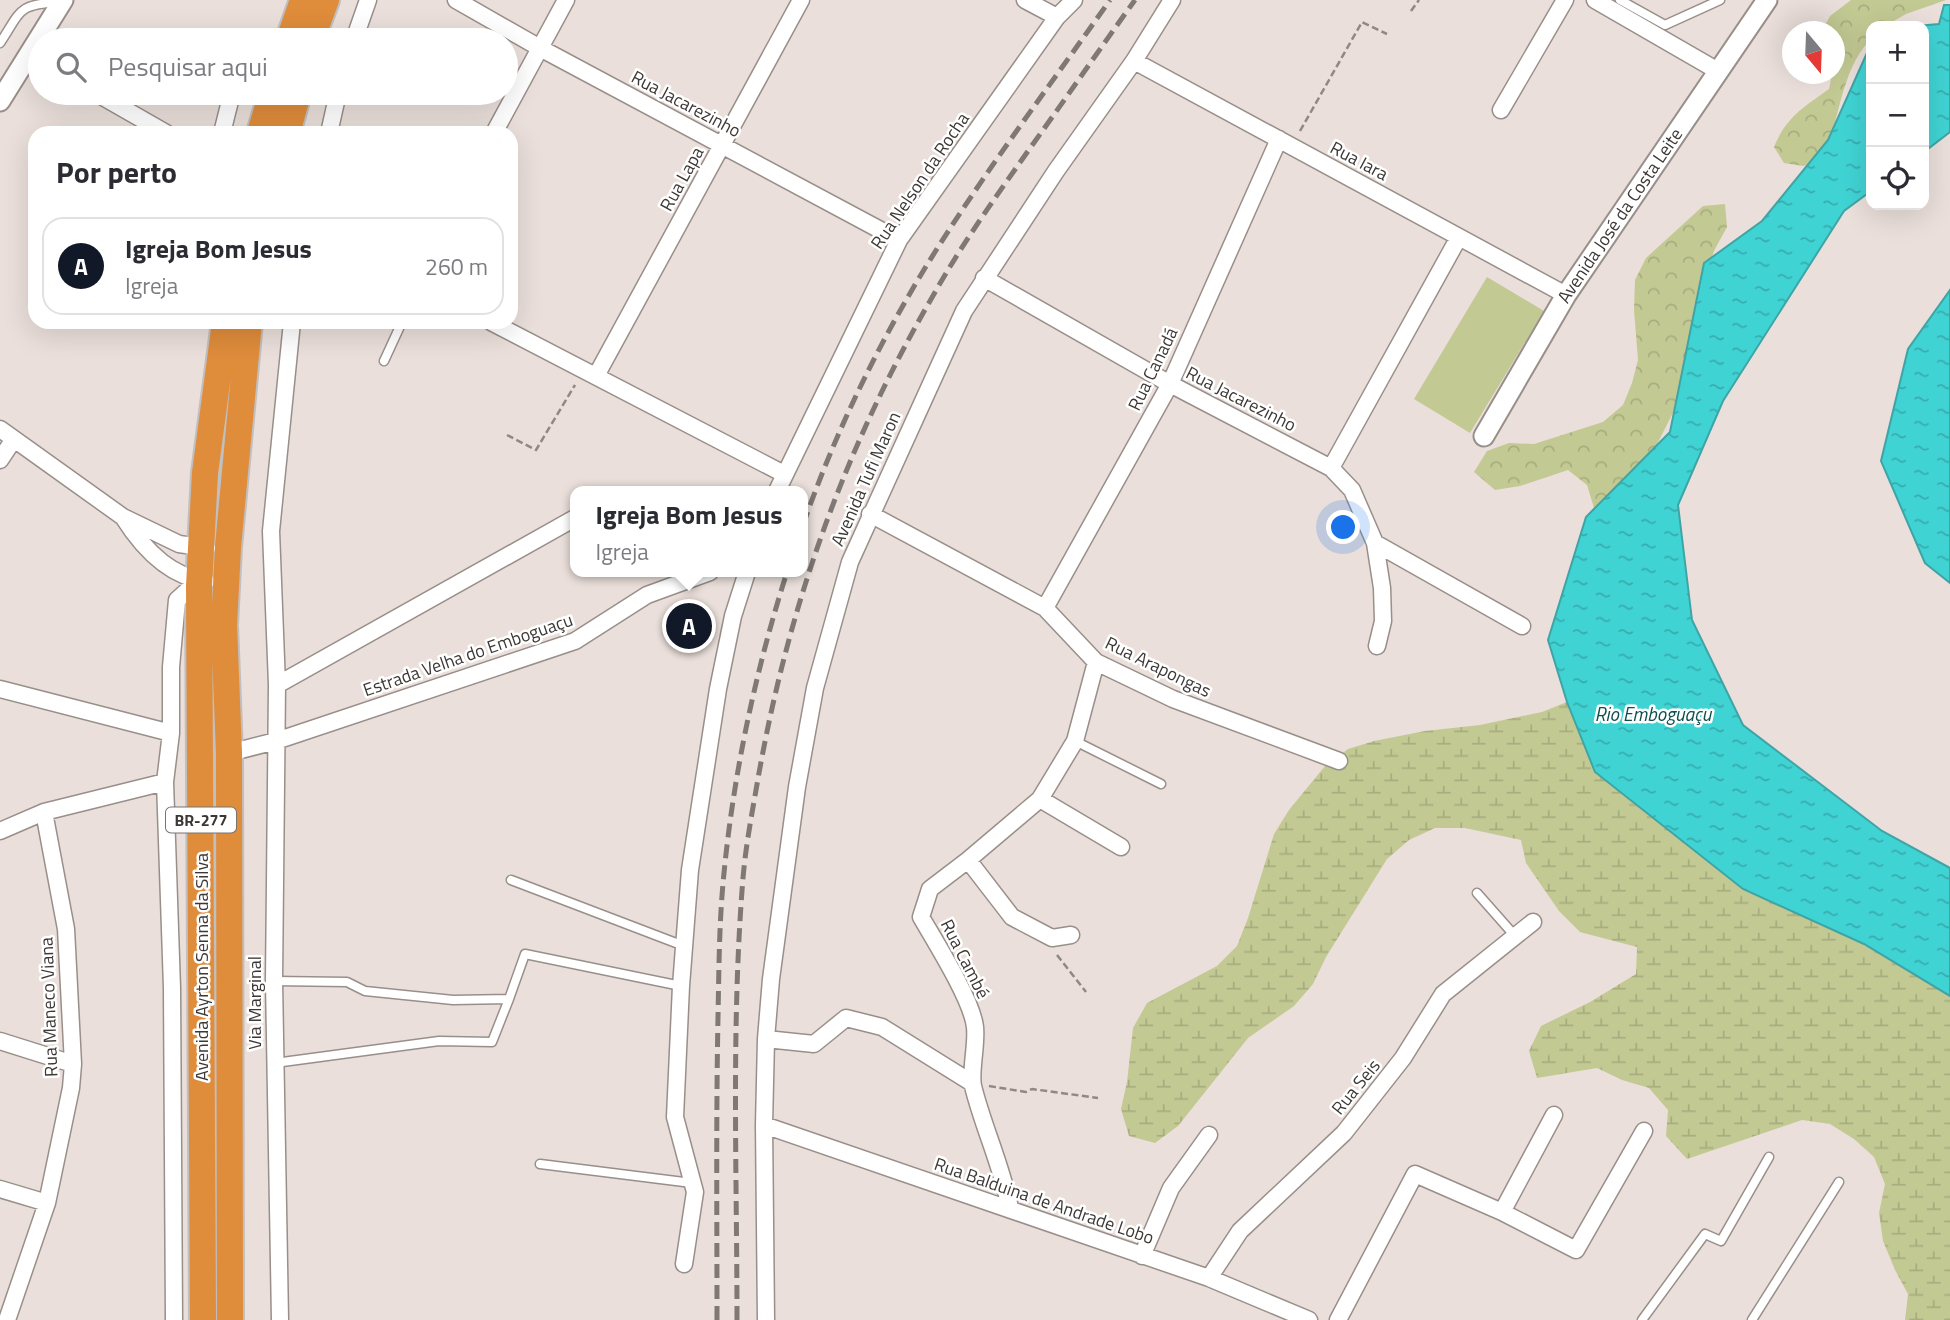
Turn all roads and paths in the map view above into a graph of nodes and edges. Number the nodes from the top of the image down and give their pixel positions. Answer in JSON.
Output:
{"nodes":[{"id":1,"x":303,"y":0,"type":"edge"},
{"id":2,"x":326,"y":0,"type":"edge"},
{"id":3,"x":368,"y":0,"type":"edge"},
{"id":4,"x":456,"y":0,"type":"edge"},
{"id":5,"x":566,"y":0,"type":"edge"},
{"id":6,"x":801,"y":0,"type":"edge"},
{"id":7,"x":1025,"y":0,"type":"edge"},
{"id":8,"x":1074,"y":0,"type":"edge"},
{"id":9,"x":1172,"y":0,"type":"edge"},
{"id":10,"x":1419,"y":0,"type":"edge"},
{"id":11,"x":1565,"y":0,"type":"edge"},
{"id":12,"x":1595,"y":0,"type":"edge"},
{"id":13,"x":1620,"y":0,"type":"edge"},
{"id":14,"x":1720,"y":0,"type":"edge"},
{"id":15,"x":1767,"y":0,"type":"edge"},
{"id":16,"x":62,"y":1,"type":"edge"},
{"id":17,"x":1054,"y":10,"type":"edge"},
{"id":18,"x":1411,"y":11,"type":"dead end"},
{"id":19,"x":49,"y":28,"type":"edge"},
{"id":20,"x":293,"y":28,"type":"edge"},
{"id":21,"x":316,"y":28,"type":"edge"},
{"id":22,"x":358,"y":28,"type":"edge"},
{"id":23,"x":505,"y":28,"type":"edge"},
{"id":24,"x":1387,"y":33,"type":"dead end"},
{"id":25,"x":518,"y":35,"type":"edge"},
{"id":26,"x":0,"y":43,"type":"edge"},
{"id":27,"x":540,"y":48,"type":"junction"},
{"id":28,"x":1134,"y":61,"type":"junction"},
{"id":29,"x":28,"y":66,"type":"edge"},
{"id":30,"x":1718,"y":71,"type":"junction"},
{"id":31,"x":518,"y":89,"type":"edge"},
{"id":32,"x":0,"y":101,"type":"edge"},
{"id":33,"x":117,"y":105,"type":"edge"},
{"id":34,"x":229,"y":105,"type":"edge"},
{"id":35,"x":268,"y":105,"type":"edge"},
{"id":36,"x":295,"y":105,"type":"edge"},
{"id":37,"x":335,"y":105,"type":"edge"},
{"id":38,"x":509,"y":105,"type":"edge"},
{"id":39,"x":1501,"y":110,"type":"dead end"},
{"id":40,"x":154,"y":126,"type":"edge"},
{"id":41,"x":224,"y":126,"type":"edge"},
{"id":42,"x":262,"y":126,"type":"edge"},
{"id":43,"x":290,"y":126,"type":"edge"},
{"id":44,"x":331,"y":126,"type":"edge"},
{"id":45,"x":498,"y":126,"type":"edge"},
{"id":46,"x":1285,"y":143,"type":"junction"},
{"id":47,"x":722,"y":145,"type":"junction"},
{"id":48,"x":1459,"y":237,"type":"junction"},
{"id":49,"x":899,"y":240,"type":"junction"},
{"id":50,"x":984,"y":278,"type":"junction"},
{"id":51,"x":1566,"y":295,"type":"junction"},
{"id":52,"x":224,"y":329,"type":"edge"},
{"id":53,"x":248,"y":329,"type":"edge"},
{"id":54,"x":291,"y":329,"type":"edge"},
{"id":55,"x":399,"y":329,"type":"edge"},
{"id":56,"x":505,"y":329,"type":"edge"},
{"id":57,"x":384,"y":361,"type":"dead end"},
{"id":58,"x":590,"y":373,"type":"junction"},
{"id":59,"x":1170,"y":384,"type":"junction"},
{"id":60,"x":0,"y":429,"type":"edge"},
{"id":61,"x":507,"y":435,"type":"dead end"},
{"id":62,"x":1483,"y":436,"type":"dead end"},
{"id":63,"x":15,"y":439,"type":"junction"},
{"id":64,"x":0,"y":460,"type":"edge"},
{"id":65,"x":1331,"y":468,"type":"junction"},
{"id":66,"x":784,"y":474,"type":"junction"},
{"id":67,"x":779,"y":486,"type":"edge"},
{"id":68,"x":870,"y":514,"type":"junction"},
{"id":69,"x":123,"y":517,"type":"junction"},
{"id":70,"x":570,"y":521,"type":"edge"},
{"id":71,"x":1375,"y":543,"type":"junction"},
{"id":72,"x":228,"y":547,"type":"junction"},
{"id":73,"x":200,"y":549,"type":"junction"},
{"id":74,"x":696,"y":577,"type":"edge"},
{"id":75,"x":745,"y":577,"type":"edge"},
{"id":76,"x":200,"y":580,"type":"junction"},
{"id":77,"x":226,"y":582,"type":"junction"},
{"id":78,"x":1045,"y":608,"type":"junction"},
{"id":79,"x":1522,"y":626,"type":"dead end"},
{"id":80,"x":1377,"y":646,"type":"dead end"},
{"id":81,"x":1096,"y":662,"type":"junction"},
{"id":82,"x":277,"y":685,"type":"junction"},
{"id":83,"x":0,"y":689,"type":"edge"},
{"id":84,"x":171,"y":733,"type":"junction"},
{"id":85,"x":276,"y":741,"type":"junction"},
{"id":86,"x":1075,"y":741,"type":"junction"},
{"id":87,"x":229,"y":753,"type":"junction"},
{"id":88,"x":1339,"y":761,"type":"dead end"},
{"id":89,"x":165,"y":782,"type":"junction"},
{"id":90,"x":1161,"y":784,"type":"dead end"},
{"id":91,"x":1040,"y":799,"type":"junction"},
{"id":92,"x":44,"y":812,"type":"junction"},
{"id":93,"x":0,"y":831,"type":"edge"},
{"id":94,"x":1121,"y":847,"type":"dead end"},
{"id":95,"x":968,"y":860,"type":"junction"},
{"id":96,"x":511,"y":880,"type":"dead end"},
{"id":97,"x":1477,"y":893,"type":"dead end"},
{"id":98,"x":1533,"y":922,"type":"dead end"},
{"id":99,"x":1071,"y":935,"type":"dead end"},
{"id":100,"x":1515,"y":936,"type":"junction"},
{"id":101,"x":1052,"y":938,"type":"junction"},
{"id":102,"x":684,"y":946,"type":"junction"},
{"id":103,"x":274,"y":981,"type":"junction"},
{"id":104,"x":681,"y":986,"type":"junction"},
{"id":105,"x":1086,"y":992,"type":"dead end"},
{"id":106,"x":509,"y":999,"type":"junction"},
{"id":107,"x":766,"y":1039,"type":"junction"},
{"id":108,"x":0,"y":1041,"type":"edge"},
{"id":109,"x":275,"y":1063,"type":"junction"},
{"id":110,"x":72,"y":1064,"type":"junction"},
{"id":111,"x":972,"y":1083,"type":"junction"},
{"id":112,"x":1098,"y":1098,"type":"dead end"},
{"id":113,"x":1554,"y":1115,"type":"dead end"},
{"id":114,"x":764,"y":1125,"type":"junction"},
{"id":115,"x":1644,"y":1131,"type":"dead end"},
{"id":116,"x":1209,"y":1135,"type":"dead end"},
{"id":117,"x":1769,"y":1157,"type":"dead end"},
{"id":118,"x":540,"y":1164,"type":"dead end"},
{"id":119,"x":692,"y":1182,"type":"junction"},
{"id":120,"x":1839,"y":1182,"type":"dead end"},
{"id":121,"x":0,"y":1189,"type":"edge"},
{"id":122,"x":173,"y":1189,"type":"junction"},
{"id":123,"x":203,"y":1189,"type":"junction"},
{"id":124,"x":47,"y":1203,"type":"junction"},
{"id":125,"x":1010,"y":1208,"type":"junction"},
{"id":126,"x":1502,"y":1212,"type":"junction"},
{"id":127,"x":1142,"y":1256,"type":"junction"},
{"id":128,"x":684,"y":1264,"type":"dead end"},
{"id":129,"x":1209,"y":1278,"type":"junction"},
{"id":130,"x":7,"y":1320,"type":"edge"},
{"id":131,"x":174,"y":1320,"type":"edge"},
{"id":132,"x":203,"y":1320,"type":"edge"},
{"id":133,"x":230,"y":1320,"type":"edge"},
{"id":134,"x":280,"y":1320,"type":"edge"},
{"id":135,"x":766,"y":1320,"type":"edge"},
{"id":136,"x":1309,"y":1320,"type":"edge"},
{"id":137,"x":1338,"y":1320,"type":"edge"},
{"id":138,"x":1642,"y":1320,"type":"edge"},
{"id":139,"x":1752,"y":1320,"type":"edge"}],
"edges":[{"from":1,"to":20,"type":"highway"},
{"from":2,"to":21,"type":"highway"},
{"from":3,"to":22,"type":"street"},
{"from":4,"to":23,"type":"street","name":"Rua Jacarezinho"},
{"from":5,"to":27,"type":"street"},
{"from":6,"to":47,"type":"street","name":"Rua Lapa"},
{"from":7,"to":17,"type":"street"},
{"from":8,"to":17,"type":"street","name":"Rua Nelson da Rocha"},
{"from":9,"to":28,"type":"street","name":"Avenida Tufi Maron"},
{"from":10,"to":18,"type":"path"},
{"from":11,"to":39,"type":"street"},
{"from":12,"to":30,"type":"street"},
{"from":13,"to":14,"type":"lane"},
{"from":15,"to":30,"type":"street","name":"Avenida José da Costa Leite"},
{"from":16,"to":19,"type":"street"},
{"from":16,"to":26,"type":"lane"},
{"from":17,"to":49,"type":"street","name":"Rua Nelson da Rocha"},
{"from":24,"to":46,"type":"path"},
{"from":25,"to":27,"type":"street","name":"Rua Jacarezinho"},
{"from":27,"to":31,"type":"street"},
{"from":27,"to":47,"type":"street","name":"Rua Jacarezinho"},
{"from":28,"to":46,"type":"street","name":"Rua Iara"},
{"from":28,"to":50,"type":"street","name":"Avenida Tufi Maron"},
{"from":29,"to":32,"type":"street"},
{"from":30,"to":51,"type":"street","name":"Avenida José da Costa Leite"},
{"from":33,"to":40,"type":"street"},
{"from":34,"to":41,"type":"street"},
{"from":35,"to":42,"type":"highway"},
{"from":36,"to":43,"type":"highway"},
{"from":37,"to":44,"type":"street"},
{"from":38,"to":45,"type":"street"},
{"from":46,"to":48,"type":"street","name":"Rua Iara"},
{"from":46,"to":59,"type":"street","name":"Rua Canadá"},
{"from":47,"to":49,"type":"street","name":"Rua Jacarezinho"},
{"from":47,"to":58,"type":"street","name":"Rua Lapa"},
{"from":48,"to":51,"type":"street","name":"Rua Iara"},
{"from":48,"to":65,"type":"street"},
{"from":49,"to":66,"type":"street","name":"Rua Nelson da Rocha"},
{"from":50,"to":59,"type":"street","name":"Rua Jacarezinho"},
{"from":50,"to":68,"type":"street","name":"Avenida Tufi Maron"},
{"from":51,"to":62,"type":"street","name":"Avenida José da Costa Leite"},
{"from":52,"to":73,"type":"highway","name":"Avenida Ayrton Senna da Silva","number":"BR-277"},
{"from":53,"to":72,"type":"highway","name":"Avenida Ayrton Senna da Silva","number":"BR-277"},
{"from":54,"to":82,"type":"street","name":"Via Marginal"},
{"from":55,"to":57,"type":"lane"},
{"from":56,"to":58,"type":"street"},
{"from":58,"to":61,"type":"path"},
{"from":58,"to":66,"type":"street"},
{"from":59,"to":65,"type":"street","name":"Rua Jacarezinho"},
{"from":59,"to":78,"type":"street","name":"Rua Canadá"},
{"from":60,"to":63,"type":"street"},
{"from":63,"to":64,"type":"street"},
{"from":63,"to":69,"type":"street"},
{"from":65,"to":71,"type":"street","name":"Rua Jacarezinho"},
{"from":66,"to":67,"type":"street","name":"Rua Nelson da Rocha"},
{"from":68,"to":78,"type":"street","name":"Rua Arapongas"},
{"from":68,"to":107,"type":"street","name":"Avenida Tufi Maron"},
{"from":69,"to":73,"type":"street"},
{"from":69,"to":76,"type":"street"},
{"from":70,"to":82,"type":"street"},
{"from":71,"to":79,"type":"street"},
{"from":71,"to":80,"type":"street","name":"Rua Jacarezinho"},
{"from":72,"to":73,"type":"street"},
{"from":72,"to":77,"type":"highway","name":"Avenida Ayrton Senna da Silva","number":"BR-277"},
{"from":73,"to":76,"type":"highway","name":"Avenida Ayrton Senna da Silva","number":"BR-277"},
{"from":74,"to":85,"type":"street","name":"Estrada Velha do Emboguaçu"},
{"from":75,"to":102,"type":"street"},
{"from":76,"to":77,"type":"street"},
{"from":76,"to":84,"type":"street"},
{"from":76,"to":123,"type":"highway","name":"Avenida Ayrton Senna da Silva","number":"BR-277"},
{"from":77,"to":87,"type":"highway","name":"Avenida Ayrton Senna da Silva","number":"BR-277"},
{"from":78,"to":81,"type":"street","name":"Rua Arapongas"},
{"from":81,"to":86,"type":"street","name":"Rua Cambé"},
{"from":81,"to":88,"type":"street","name":"Rua Arapongas"},
{"from":82,"to":85,"type":"street","name":"Via Marginal"},
{"from":83,"to":84,"type":"street"},
{"from":84,"to":89,"type":"street"},
{"from":85,"to":87,"type":"street","name":"Estrada Velha do Emboguaçu"},
{"from":85,"to":103,"type":"street","name":"Via Marginal"},
{"from":86,"to":90,"type":"lane"},
{"from":86,"to":91,"type":"street","name":"Rua Cambé"},
{"from":87,"to":133,"type":"highway","name":"Avenida Ayrton Senna da Silva","number":"BR-277"},
{"from":89,"to":92,"type":"street"},
{"from":89,"to":122,"type":"street"},
{"from":91,"to":94,"type":"street"},
{"from":91,"to":95,"type":"street","name":"Rua Cambé"},
{"from":92,"to":93,"type":"street"},
{"from":92,"to":110,"type":"street","name":"Rua Maneco Viana"},
{"from":95,"to":101,"type":"street"},
{"from":95,"to":111,"type":"street","name":"Rua Cambé"},
{"from":96,"to":102,"type":"lane"},
{"from":97,"to":100,"type":"lane"},
{"from":98,"to":100,"type":"street","name":"Rua Seis"},
{"from":99,"to":101,"type":"street"},
{"from":100,"to":129,"type":"street","name":"Rua Seis"},
{"from":101,"to":105,"type":"path"},
{"from":102,"to":104,"type":"street"},
{"from":103,"to":106,"type":"lane"},
{"from":103,"to":109,"type":"street","name":"Via Marginal"},
{"from":104,"to":106,"type":"lane"},
{"from":104,"to":119,"type":"street"},
{"from":106,"to":109,"type":"lane"},
{"from":107,"to":111,"type":"street"},
{"from":107,"to":114,"type":"street","name":"Avenida Tufi Maron"},
{"from":108,"to":110,"type":"street"},
{"from":109,"to":134,"type":"street","name":"Via Marginal"},
{"from":110,"to":124,"type":"street","name":"Rua Maneco Viana"},
{"from":111,"to":112,"type":"path"},
{"from":111,"to":125,"type":"street","name":"Rua Cambé"},
{"from":113,"to":126,"type":"street"},
{"from":114,"to":125,"type":"street","name":"Rua Balduina de Andrade Lobo"},
{"from":114,"to":135,"type":"street","name":"Avenida Tufi Maron"},
{"from":115,"to":126,"type":"street"},
{"from":116,"to":127,"type":"street"},
{"from":117,"to":138,"type":"lane"},
{"from":118,"to":119,"type":"lane"},
{"from":119,"to":128,"type":"street"},
{"from":120,"to":139,"type":"lane"},
{"from":121,"to":124,"type":"street"},
{"from":122,"to":123,"type":"street"},
{"from":122,"to":131,"type":"street"},
{"from":123,"to":132,"type":"highway","name":"Avenida Ayrton Senna da Silva","number":"BR-277"},
{"from":124,"to":130,"type":"street","name":"Rua Maneco Viana"},
{"from":125,"to":127,"type":"street","name":"Rua Balduina de Andrade Lobo"},
{"from":126,"to":137,"type":"street"},
{"from":127,"to":129,"type":"street","name":"Rua Balduina de Andrade Lobo"},
{"from":129,"to":136,"type":"street","name":"Rua Balduina de Andrade Lobo"}]}
